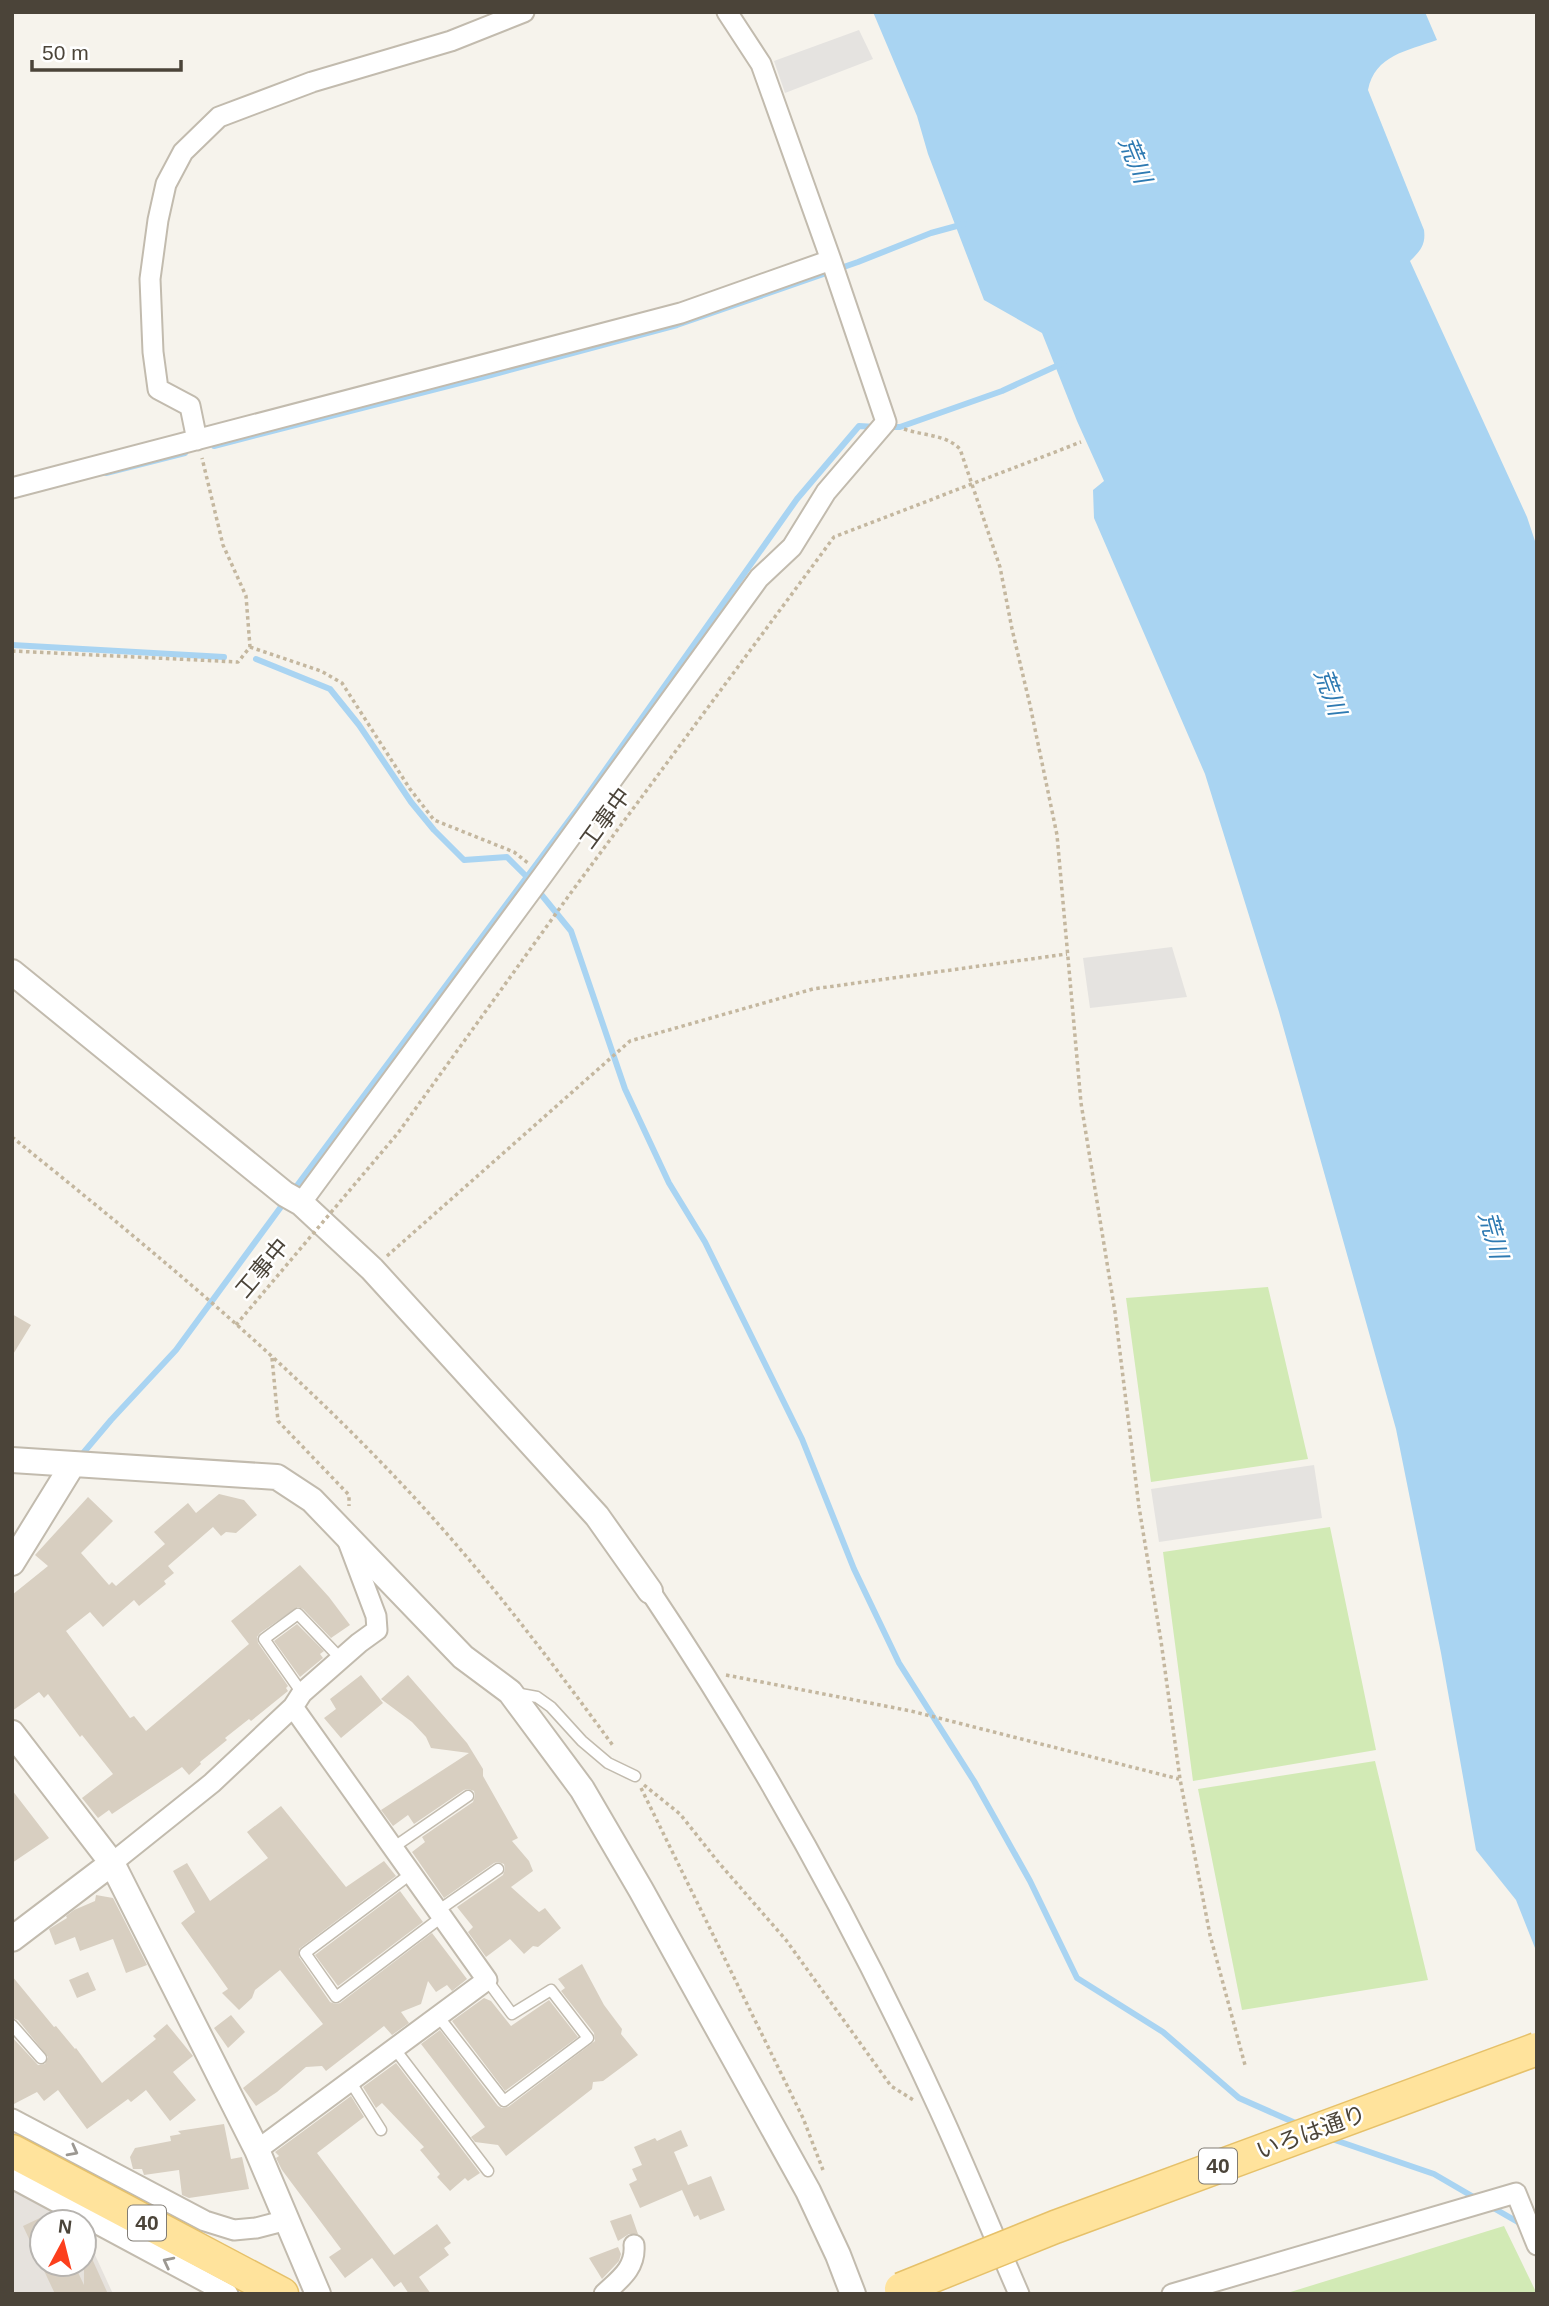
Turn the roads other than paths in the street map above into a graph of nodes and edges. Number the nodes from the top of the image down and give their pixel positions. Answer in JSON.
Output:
{"nodes":[{"id":1,"x":524,"y":12,"type":"edge"},
{"id":2,"x":727,"y":12,"type":"edge"},
{"id":3,"x":831,"y":261,"type":"junction"},
{"id":4,"x":197,"y":440,"type":"junction"},
{"id":5,"x":12,"y":488,"type":"edge"},
{"id":6,"x":12,"y":972,"type":"edge"},
{"id":7,"x":295,"y":1200,"type":"junction"},
{"id":8,"x":12,"y":1460,"type":"edge"},
{"id":9,"x":74,"y":1464,"type":"junction"},
{"id":10,"x":346,"y":1537,"type":"junction"},
{"id":11,"x":12,"y":1563,"type":"edge"},
{"id":12,"x":650,"y":1591,"type":"joint"},
{"id":13,"x":342,"y":1660,"type":"junction"},
{"id":14,"x":510,"y":1692,"type":"junction"},
{"id":15,"x":297,"y":1700,"type":"junction"},
{"id":16,"x":12,"y":1733,"type":"edge"},
{"id":17,"x":635,"y":1776,"type":"road end"},
{"id":18,"x":468,"y":1796,"type":"dead end"},
{"id":19,"x":394,"y":1847,"type":"junction"},
{"id":20,"x":112,"y":1863,"type":"junction"},
{"id":21,"x":498,"y":1869,"type":"dead end"},
{"id":22,"x":412,"y":1873,"type":"junction"},
{"id":23,"x":441,"y":1913,"type":"junction"},
{"id":24,"x":12,"y":1939,"type":"edge"},
{"id":25,"x":486,"y":1980,"type":"junction"},
{"id":26,"x":438,"y":2016,"type":"junction"},
{"id":27,"x":12,"y":2025,"type":"edge"},
{"id":28,"x":394,"y":2048,"type":"junction"},
{"id":29,"x":1537,"y":2049,"type":"edge"},
{"id":30,"x":41,"y":2058,"type":"dead end"},
{"id":31,"x":350,"y":2081,"type":"junction"},
{"id":32,"x":12,"y":2119,"type":"edge"},
{"id":33,"x":381,"y":2130,"type":"dead end"},
{"id":34,"x":257,"y":2150,"type":"junction"},
{"id":35,"x":12,"y":2151,"type":"edge"},
{"id":36,"x":488,"y":2171,"type":"dead end"},
{"id":37,"x":12,"y":2178,"type":"edge"},
{"id":38,"x":287,"y":2220,"type":"junction"},
{"id":39,"x":634,"y":2245,"type":"dead end"},
{"id":40,"x":1537,"y":2245,"type":"edge"},
{"id":41,"x":322,"y":2292,"type":"edge"},
{"id":42,"x":896,"y":2292,"type":"edge"},
{"id":43,"x":1020,"y":2293,"type":"edge"},
{"id":44,"x":228,"y":2294,"type":"edge"},
{"id":45,"x":282,"y":2294,"type":"edge"},
{"id":46,"x":604,"y":2294,"type":"edge"},
{"id":47,"x":853,"y":2294,"type":"edge"},
{"id":48,"x":1172,"y":2294,"type":"edge"}],
"edges":[{"from":1,"to":4,"type":"street"},
{"from":2,"to":3,"type":"street"},
{"from":3,"to":4,"type":"street"},
{"from":3,"to":7,"type":"street"},
{"from":4,"to":5,"type":"street"},
{"from":6,"to":7,"type":"street"},
{"from":7,"to":12,"type":"street"},
{"from":8,"to":9,"type":"street"},
{"from":9,"to":10,"type":"street"},
{"from":9,"to":11,"type":"street"},
{"from":10,"to":13,"type":"street"},
{"from":10,"to":14,"type":"street"},
{"from":12,"to":43,"type":"street"},
{"from":13,"to":15,"type":"street"},
{"from":13,"to":15,"type":"lane"},
{"from":14,"to":17,"type":"lane"},
{"from":14,"to":47,"type":"street"},
{"from":15,"to":19,"type":"street"},
{"from":15,"to":20,"type":"street"},
{"from":16,"to":20,"type":"street"},
{"from":18,"to":19,"type":"lane"},
{"from":19,"to":22,"type":"street"},
{"from":20,"to":24,"type":"street"},
{"from":20,"to":34,"type":"street"},
{"from":21,"to":23,"type":"lane"},
{"from":22,"to":23,"type":"street"},
{"from":22,"to":23,"type":"lane"},
{"from":23,"to":25,"type":"street"},
{"from":25,"to":26,"type":"street"},
{"from":25,"to":26,"type":"lane"},
{"from":26,"to":28,"type":"street"},
{"from":27,"to":30,"type":"lane"},
{"from":28,"to":31,"type":"street"},
{"from":28,"to":36,"type":"lane"},
{"from":29,"to":42,"type":"main road","name":"いろは通り","number":"40","bridge":true},
{"from":31,"to":33,"type":"lane"},
{"from":31,"to":34,"type":"street"},
{"from":32,"to":38,"type":"street","one_way":true},
{"from":34,"to":38,"type":"street"},
{"from":35,"to":45,"type":"main road","number":"40"},
{"from":44,"to":37,"type":"street","one_way":true},
{"from":38,"to":41,"type":"street"},
{"from":39,"to":46,"type":"street"},
{"from":40,"to":48,"type":"street"}]}
